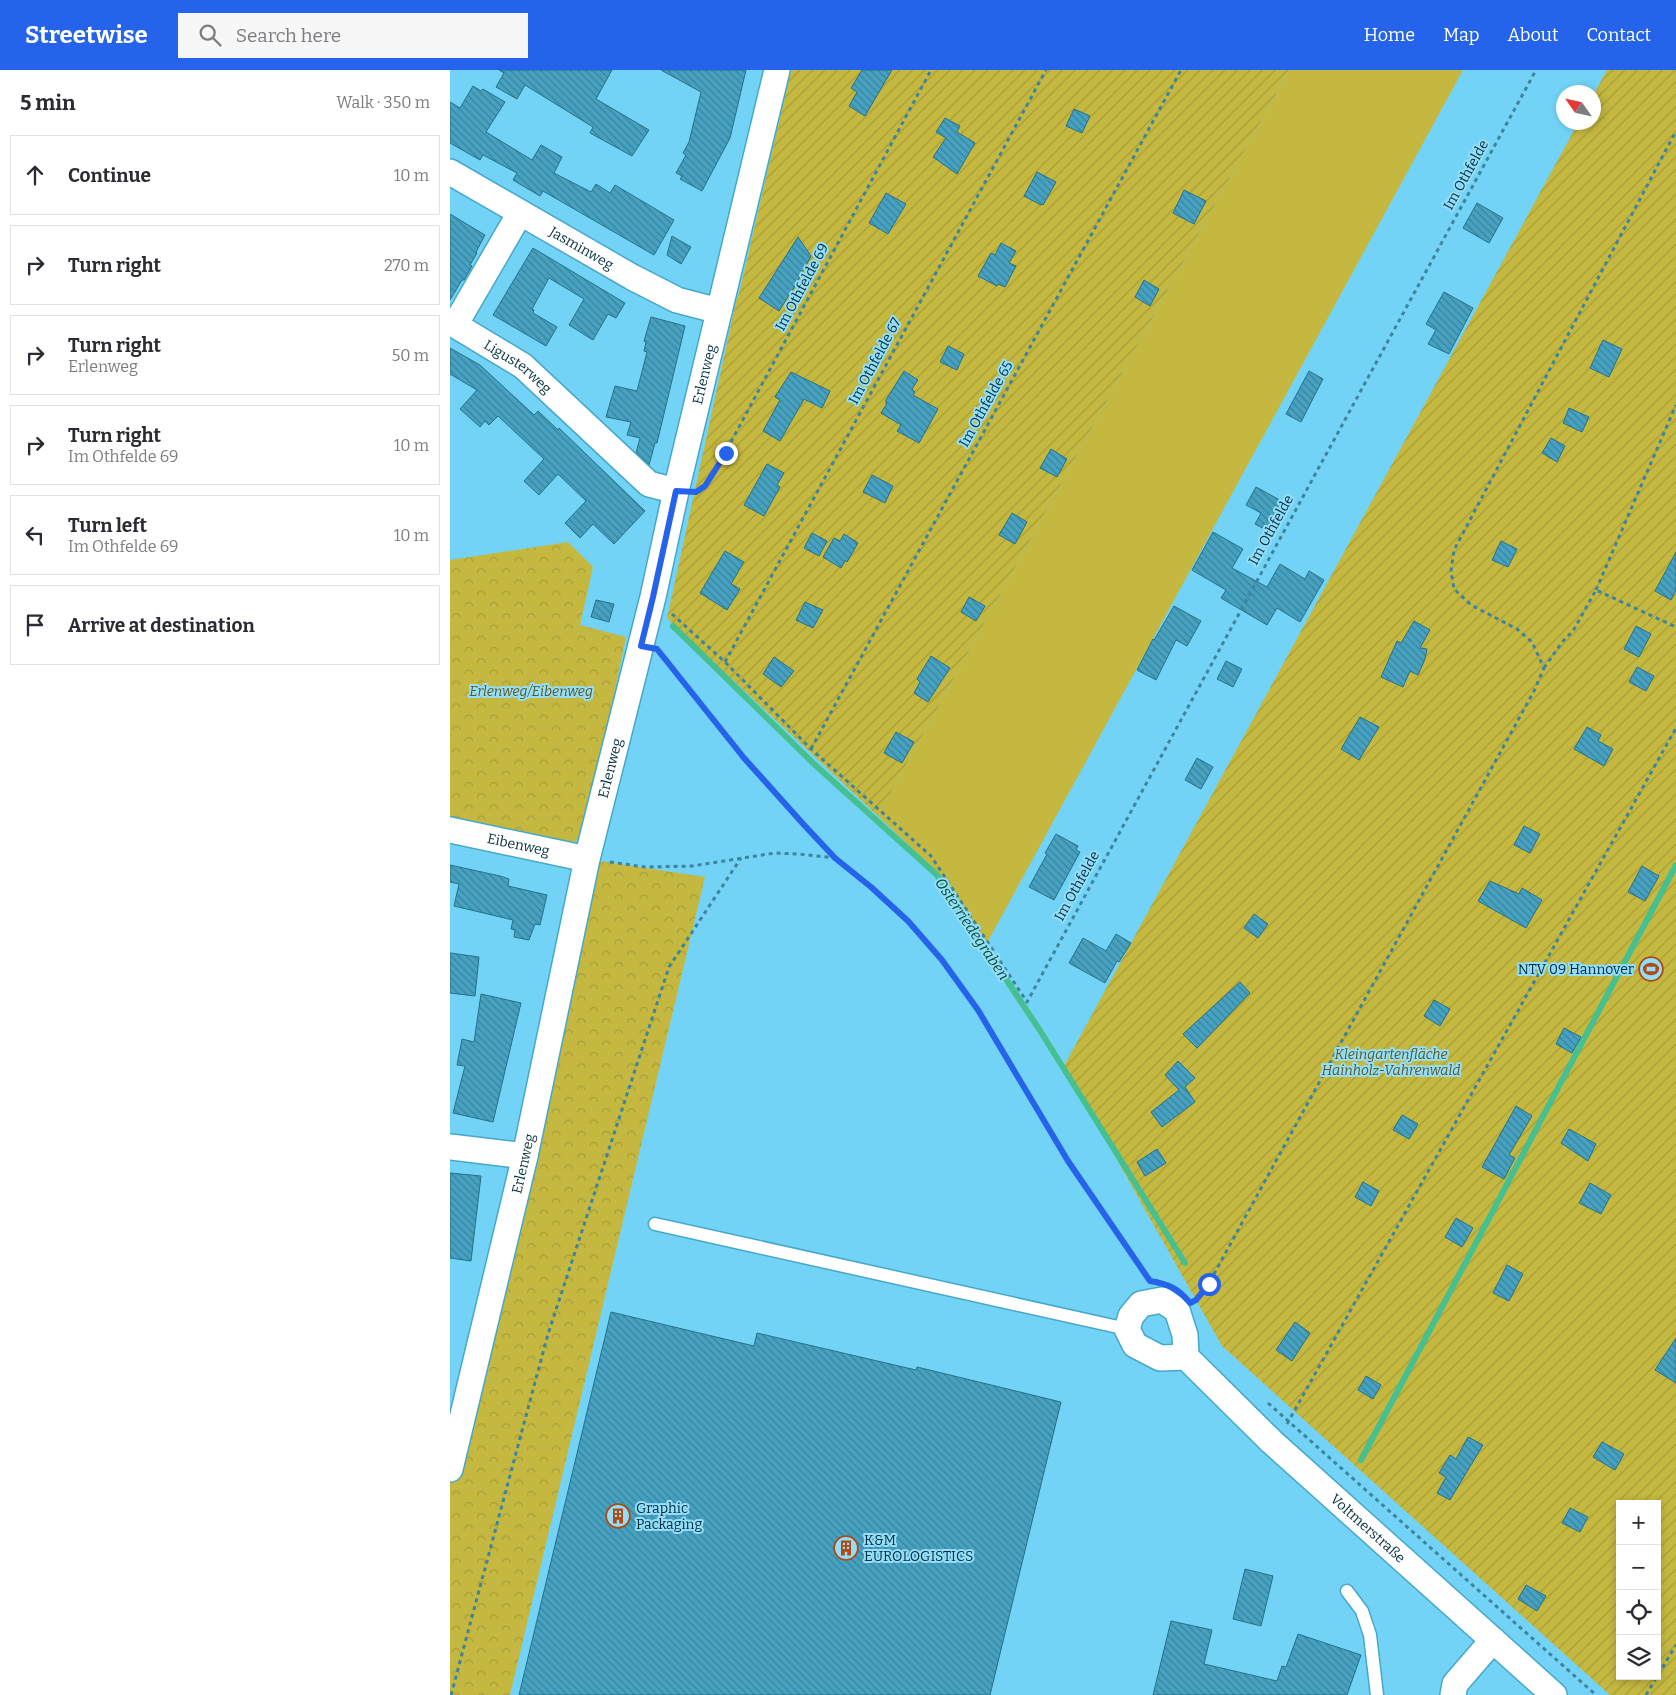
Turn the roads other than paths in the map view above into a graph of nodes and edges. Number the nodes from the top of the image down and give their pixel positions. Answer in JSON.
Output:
{"nodes":[{"id":1,"x":777,"y":70,"type":"edge"},
{"id":2,"x":450,"y":172,"type":"edge"},
{"id":3,"x":520,"y":213,"type":"junction"},
{"id":4,"x":719,"y":312,"type":"junction"},
{"id":5,"x":676,"y":491,"type":"junction"},
{"id":6,"x":450,"y":830,"type":"edge"},
{"id":7,"x":587,"y":859,"type":"junction"},
{"id":8,"x":450,"y":1147,"type":"edge"},
{"id":9,"x":525,"y":1156,"type":"junction"},
{"id":10,"x":655,"y":1224,"type":"dead end"},
{"id":11,"x":1128,"y":1329,"type":"junction"},
{"id":12,"x":1186,"y":1358,"type":"junction"},
{"id":13,"x":451,"y":1461,"type":"edge"},
{"id":14,"x":1347,"y":1590,"type":"dead end"},
{"id":15,"x":1493,"y":1640,"type":"junction"},
{"id":16,"x":1377,"y":1695,"type":"edge"},
{"id":17,"x":1453,"y":1695,"type":"edge"},
{"id":18,"x":1554,"y":1695,"type":"edge"}],
"edges":[{"from":1,"to":4,"type":"street","name":"Erlenweg"},
{"from":2,"to":3,"type":"street","name":"Jasminweg"},
{"from":3,"to":4,"type":"street","name":"Jasminweg"},
{"from":3,"to":5,"type":"street","name":"Ligusterweg"},
{"from":4,"to":5,"type":"street","name":"Erlenweg"},
{"from":5,"to":7,"type":"street","name":"Erlenweg"},
{"from":6,"to":7,"type":"street","name":"Eibenweg"},
{"from":7,"to":9,"type":"street","name":"Erlenweg"},
{"from":8,"to":9,"type":"street"},
{"from":9,"to":13,"type":"street","name":"Erlenweg"},
{"from":10,"to":11,"type":"lane"},
{"from":11,"to":12,"type":"street"},
{"from":11,"to":12,"type":"street"},
{"from":12,"to":15,"type":"street","name":"Voltmerstraße"},
{"from":14,"to":16,"type":"lane"},
{"from":15,"to":17,"type":"street"},
{"from":15,"to":18,"type":"street","name":"Voltmerstraße"}]}
